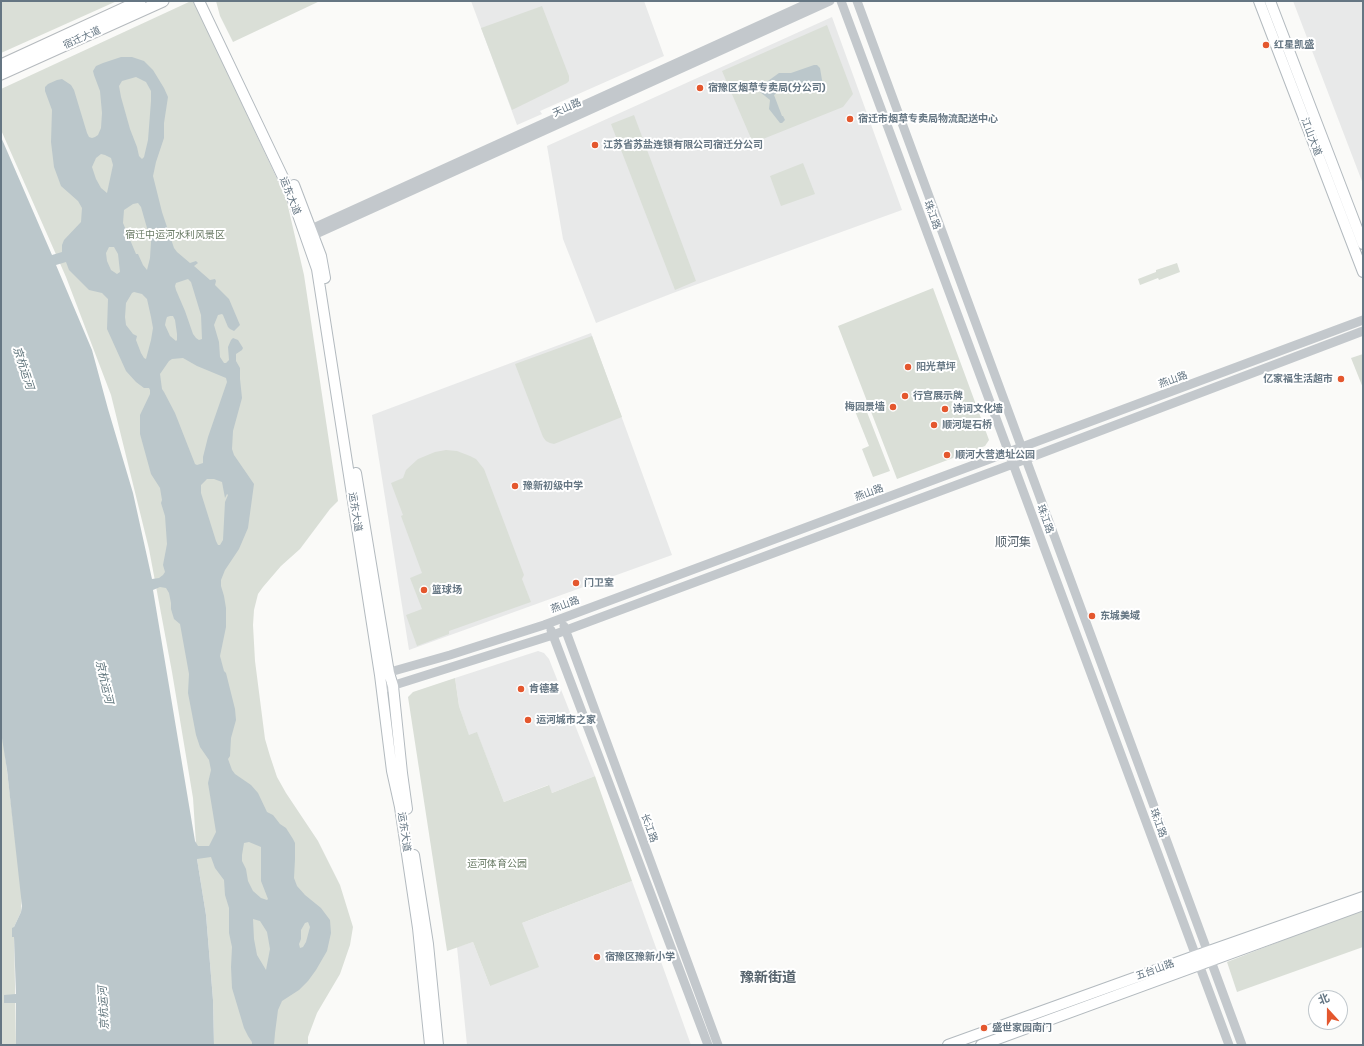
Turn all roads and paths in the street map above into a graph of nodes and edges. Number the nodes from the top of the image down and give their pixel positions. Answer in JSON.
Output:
{"nodes":[{"id":1,"x":140,"y":1,"type":"edge"},
{"id":2,"x":163,"y":1,"type":"edge"},
{"id":3,"x":199,"y":1,"type":"edge"},
{"id":4,"x":206,"y":1,"type":"edge"},
{"id":5,"x":813,"y":1,"type":"edge"},
{"id":6,"x":830,"y":1,"type":"edge"},
{"id":7,"x":841,"y":1,"type":"edge"},
{"id":8,"x":858,"y":1,"type":"edge"},
{"id":9,"x":1259,"y":1,"type":"edge"},
{"id":10,"x":1270,"y":1,"type":"edge"},
{"id":11,"x":1,"y":65,"type":"edge"},
{"id":12,"x":1,"y":74,"type":"edge"},
{"id":13,"x":312,"y":232,"type":"junction"},
{"id":14,"x":1363,"y":244,"type":"edge"},
{"id":15,"x":1363,"y":272,"type":"edge"},
{"id":16,"x":1363,"y":320,"type":"edge"},
{"id":17,"x":1363,"y":331,"type":"edge"},
{"id":18,"x":1023,"y":448,"type":"junction"},
{"id":19,"x":1009,"y":453,"type":"junction"},
{"id":20,"x":1027,"y":459,"type":"junction"},
{"id":21,"x":1013,"y":464,"type":"junction"},
{"id":22,"x":561,"y":618,"type":"junction"},
{"id":23,"x":549,"y":623,"type":"junction"},
{"id":24,"x":565,"y":631,"type":"junction"},
{"id":25,"x":553,"y":635,"type":"junction"},
{"id":26,"x":384,"y":674,"type":"junction"},
{"id":27,"x":393,"y":686,"type":"junction"},
{"id":28,"x":382,"y":689,"type":"junction"},
{"id":29,"x":1363,"y":897,"type":"edge"},
{"id":30,"x":1363,"y":905,"type":"edge"},
{"id":31,"x":1209,"y":956,"type":"junction"},
{"id":32,"x":1197,"y":960,"type":"junction"},
{"id":33,"x":430,"y":1045,"type":"edge"},
{"id":34,"x":438,"y":1045,"type":"edge"},
{"id":35,"x":708,"y":1045,"type":"edge"},
{"id":36,"x":718,"y":1045,"type":"edge"},
{"id":37,"x":948,"y":1045,"type":"edge"},
{"id":38,"x":981,"y":1045,"type":"edge"},
{"id":39,"x":1228,"y":1045,"type":"edge"},
{"id":40,"x":1242,"y":1045,"type":"edge"}],
"edges":[{"from":1,"to":11,"type":"main road","name":"宿迁大道"},
{"from":2,"to":12,"type":"main road","name":"宿迁大道"},
{"from":3,"to":26,"type":"main road","name":"运东大道"},
{"from":4,"to":13,"type":"main road","name":"运东大道"},
{"from":5,"to":13,"type":"street","name":"天山路"},
{"from":6,"to":13,"type":"street","name":"天山路"},
{"from":7,"to":19,"type":"street","name":"珠江路"},
{"from":8,"to":18,"type":"street","name":"珠江路"},
{"from":9,"to":15,"type":"main road","name":"江山大道"},
{"from":10,"to":14,"type":"main road","name":"江山大道"},
{"from":13,"to":26,"type":"main road","name":"运东大道"},
{"from":16,"to":18,"type":"street","name":"燕山路"},
{"from":17,"to":20,"type":"street"},
{"from":18,"to":19,"type":"street","name":"燕山路"},
{"from":18,"to":20,"type":"street","name":"珠江路"},
{"from":19,"to":21,"type":"street","name":"珠江路"},
{"from":19,"to":22,"type":"street","name":"燕山路"},
{"from":20,"to":21,"type":"street"},
{"from":20,"to":31,"type":"street","name":"珠江路"},
{"from":21,"to":24,"type":"street"},
{"from":21,"to":32,"type":"street","name":"珠江路"},
{"from":22,"to":23,"type":"street","name":"燕山路"},
{"from":22,"to":24,"type":"street","name":"长江路"},
{"from":23,"to":25,"type":"street"},
{"from":23,"to":26,"type":"street","name":"燕山路"},
{"from":24,"to":25,"type":"street"},
{"from":24,"to":36,"type":"street","name":"长江路"},
{"from":25,"to":27,"type":"street"},
{"from":25,"to":35,"type":"street"},
{"from":26,"to":27,"type":"main road","name":"运东大道"},
{"from":26,"to":28,"type":"main road","name":"运东大道"},
{"from":27,"to":28,"type":"street"},
{"from":27,"to":34,"type":"main road","name":"运东大道"},
{"from":28,"to":33,"type":"main road","name":"运东大道"},
{"from":29,"to":31,"type":"main road","name":"五台山路"},
{"from":30,"to":31,"type":"main road","name":"五台山路"},
{"from":31,"to":32,"type":"main road","name":"五台山路"},
{"from":31,"to":40,"type":"street","name":"珠江路"},
{"from":32,"to":37,"type":"main road","name":"五台山路"},
{"from":32,"to":38,"type":"main road","name":"五台山路"},
{"from":32,"to":39,"type":"street","name":"珠江路"}]}
